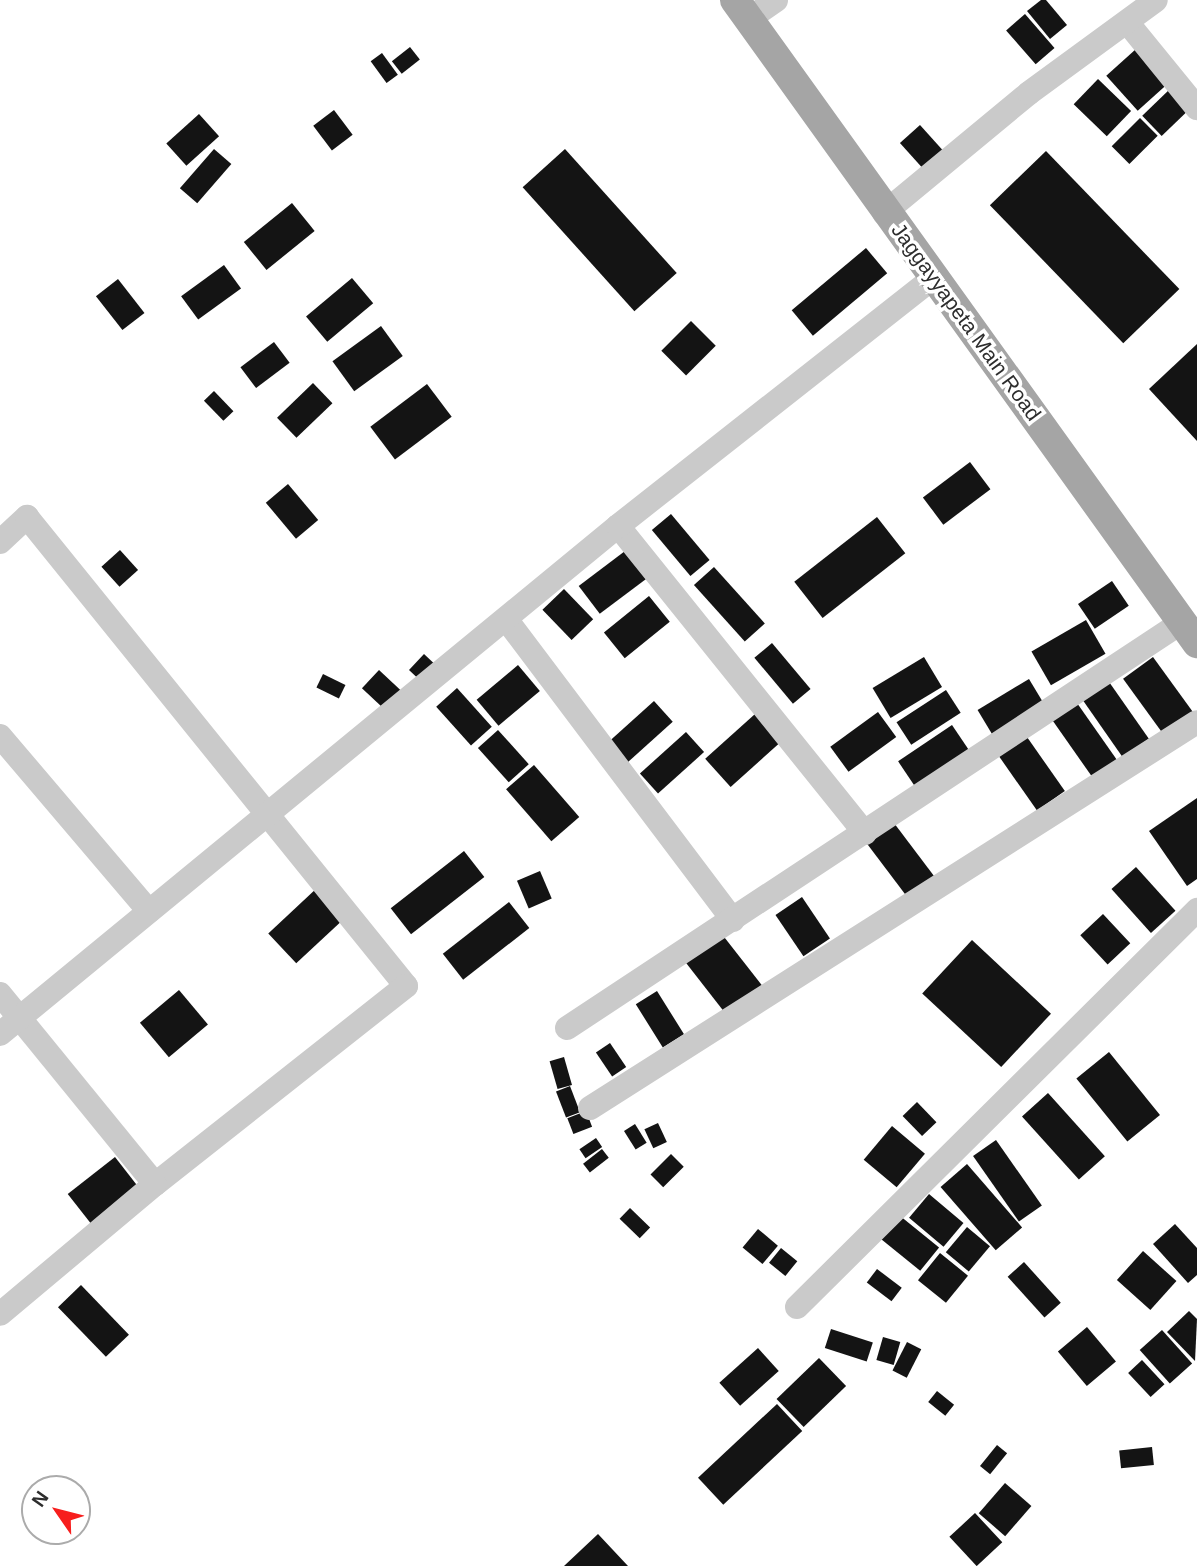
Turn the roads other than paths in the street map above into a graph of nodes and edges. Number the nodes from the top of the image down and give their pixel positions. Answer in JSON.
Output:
{"nodes":[{"id":1,"x":776,"y":0,"type":"edge"},
{"id":2,"x":1156,"y":0,"type":"edge"},
{"id":3,"x":742,"y":9,"type":"edge"},
{"id":4,"x":1128,"y":22,"type":"junction"},
{"id":5,"x":1197,"y":108,"type":"edge"},
{"id":6,"x":885,"y":211,"type":"junction"},
{"id":7,"x":934,"y":277,"type":"junction"},
{"id":8,"x":618,"y":526,"type":"junction"},
{"id":9,"x":0,"y":542,"type":"edge"},
{"id":10,"x":506,"y":619,"type":"junction"},
{"id":11,"x":1189,"y":632,"type":"edge"},
{"id":12,"x":1197,"y":722,"type":"edge"},
{"id":13,"x":0,"y":736,"type":"edge"},
{"id":14,"x":268,"y":813,"type":"junction"},
{"id":15,"x":865,"y":833,"type":"junction"},
{"id":16,"x":1197,"y":910,"type":"edge"},
{"id":17,"x":149,"y":911,"type":"junction"},
{"id":18,"x":733,"y":920,"type":"junction"},
{"id":19,"x":0,"y":994,"type":"edge"},
{"id":20,"x":20,"y":1018,"type":"junction"},
{"id":21,"x":567,"y":1028,"type":"dead end"},
{"id":22,"x":0,"y":1034,"type":"edge"},
{"id":23,"x":590,"y":1108,"type":"dead end"},
{"id":24,"x":155,"y":1184,"type":"junction"},
{"id":25,"x":797,"y":1307,"type":"dead end"},
{"id":26,"x":0,"y":1314,"type":"edge"}],
"edges":[{"from":1,"to":3,"type":"street"},
{"from":2,"to":4,"type":"street"},
{"from":3,"to":6,"type":"main road","name":"Jaggayyapeta Main Road"},
{"from":4,"to":5,"type":"street"},
{"from":4,"to":6,"type":"street"},
{"from":6,"to":7,"type":"main road","name":"Jaggayyapeta Main Road"},
{"from":7,"to":8,"type":"street"},
{"from":7,"to":11,"type":"main road","name":"Jaggayyapeta Main Road"},
{"from":8,"to":10,"type":"street"},
{"from":8,"to":15,"type":"street"},
{"from":9,"to":14,"type":"street"},
{"from":10,"to":14,"type":"street"},
{"from":10,"to":18,"type":"street"},
{"from":11,"to":15,"type":"street"},
{"from":12,"to":23,"type":"street"},
{"from":13,"to":17,"type":"street"},
{"from":14,"to":17,"type":"street"},
{"from":14,"to":24,"type":"street"},
{"from":15,"to":18,"type":"street"},
{"from":16,"to":25,"type":"street"},
{"from":17,"to":20,"type":"street"},
{"from":18,"to":21,"type":"street"},
{"from":19,"to":20,"type":"street"},
{"from":20,"to":22,"type":"street"},
{"from":20,"to":24,"type":"street"},
{"from":24,"to":26,"type":"street"}]}
